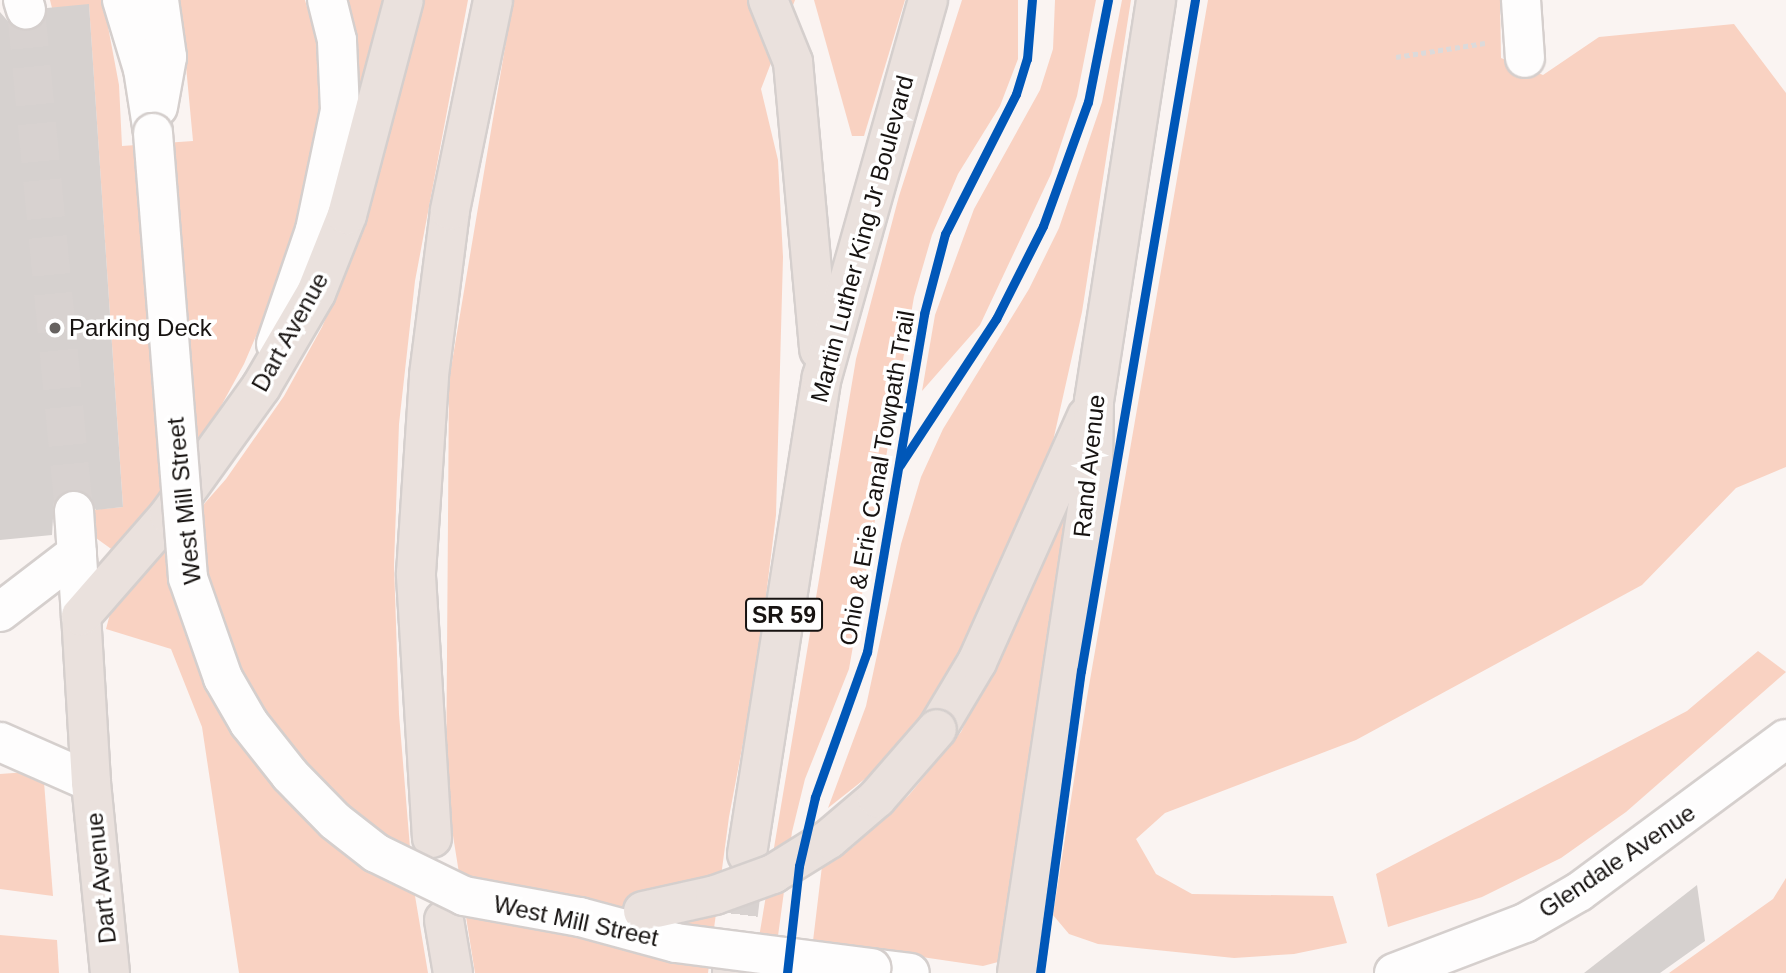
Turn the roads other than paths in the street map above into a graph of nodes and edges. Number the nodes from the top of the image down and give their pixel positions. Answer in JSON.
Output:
{"nodes":[{"id":1,"x":122,"y":0,"type":"edge"},
{"id":2,"x":159,"y":0,"type":"edge"},
{"id":3,"x":327,"y":0,"type":"edge"},
{"id":4,"x":404,"y":0,"type":"edge"},
{"id":5,"x":492,"y":0,"type":"edge"},
{"id":6,"x":768,"y":0,"type":"edge"},
{"id":7,"x":928,"y":0,"type":"edge"},
{"id":8,"x":1156,"y":0,"type":"edge"},
{"id":9,"x":153,"y":133,"type":"junction"},
{"id":10,"x":822,"y":377,"type":"junction"},
{"id":11,"x":261,"y":387,"type":"junction"},
{"id":12,"x":1094,"y":401,"type":"junction"},
{"id":13,"x":74,"y":511,"type":"tunnel mouth"},
{"id":14,"x":77,"y":552,"type":"junction"},
{"id":15,"x":0,"y":612,"type":"edge"},
{"id":16,"x":81,"y":616,"type":"junction"},
{"id":17,"x":1786,"y":739,"type":"edge"},
{"id":18,"x":0,"y":742,"type":"edge"},
{"id":19,"x":91,"y":782,"type":"junction"},
{"id":20,"x":432,"y":838,"type":"dead end"},
{"id":21,"x":747,"y":854,"type":"tunnel mouth"},
{"id":22,"x":580,"y":917,"type":"junction"},
{"id":23,"x":444,"y":920,"type":"dead end"},
{"id":24,"x":110,"y":973,"type":"edge"},
{"id":25,"x":453,"y":973,"type":"edge"},
{"id":26,"x":910,"y":973,"type":"edge"},
{"id":27,"x":1017,"y":973,"type":"edge"},
{"id":28,"x":1394,"y":973,"type":"edge"}],
"edges":[{"from":1,"to":9,"type":"street","name":"West Mill Street"},
{"from":2,"to":9,"type":"street"},
{"from":3,"to":11,"type":"street"},
{"from":4,"to":11,"type":"main road","name":"Dart Avenue"},
{"from":5,"to":20,"type":"main road"},
{"from":6,"to":10,"type":"main road"},
{"from":7,"to":10,"type":"main road","name":"Martin Luther King Jr Boulevard","number":"SR 59"},
{"from":8,"to":12,"type":"main road","name":"Rand Avenue"},
{"from":9,"to":22,"type":"street","name":"West Mill Street","bridge":true},
{"from":10,"to":21,"type":"main road","name":"Martin Luther King Jr Boulevard","number":"SR 59"},
{"from":11,"to":16,"type":"main road","name":"Dart Avenue"},
{"from":12,"to":22,"type":"main road","bridge":true},
{"from":12,"to":27,"type":"main road","name":"Rand Avenue"},
{"from":13,"to":14,"type":"street","name":"Dart Avenue"},
{"from":14,"to":15,"type":"street"},
{"from":14,"to":16,"type":"street","name":"Dart Avenue"},
{"from":16,"to":19,"type":"main road","name":"Dart Avenue"},
{"from":17,"to":28,"type":"street","name":"Glendale Avenue"},
{"from":18,"to":19,"type":"street"},
{"from":19,"to":24,"type":"main road","name":"Dart Avenue"},
{"from":22,"to":26,"type":"street","name":"West Mill Street","bridge":true},
{"from":23,"to":25,"type":"main road"}]}
